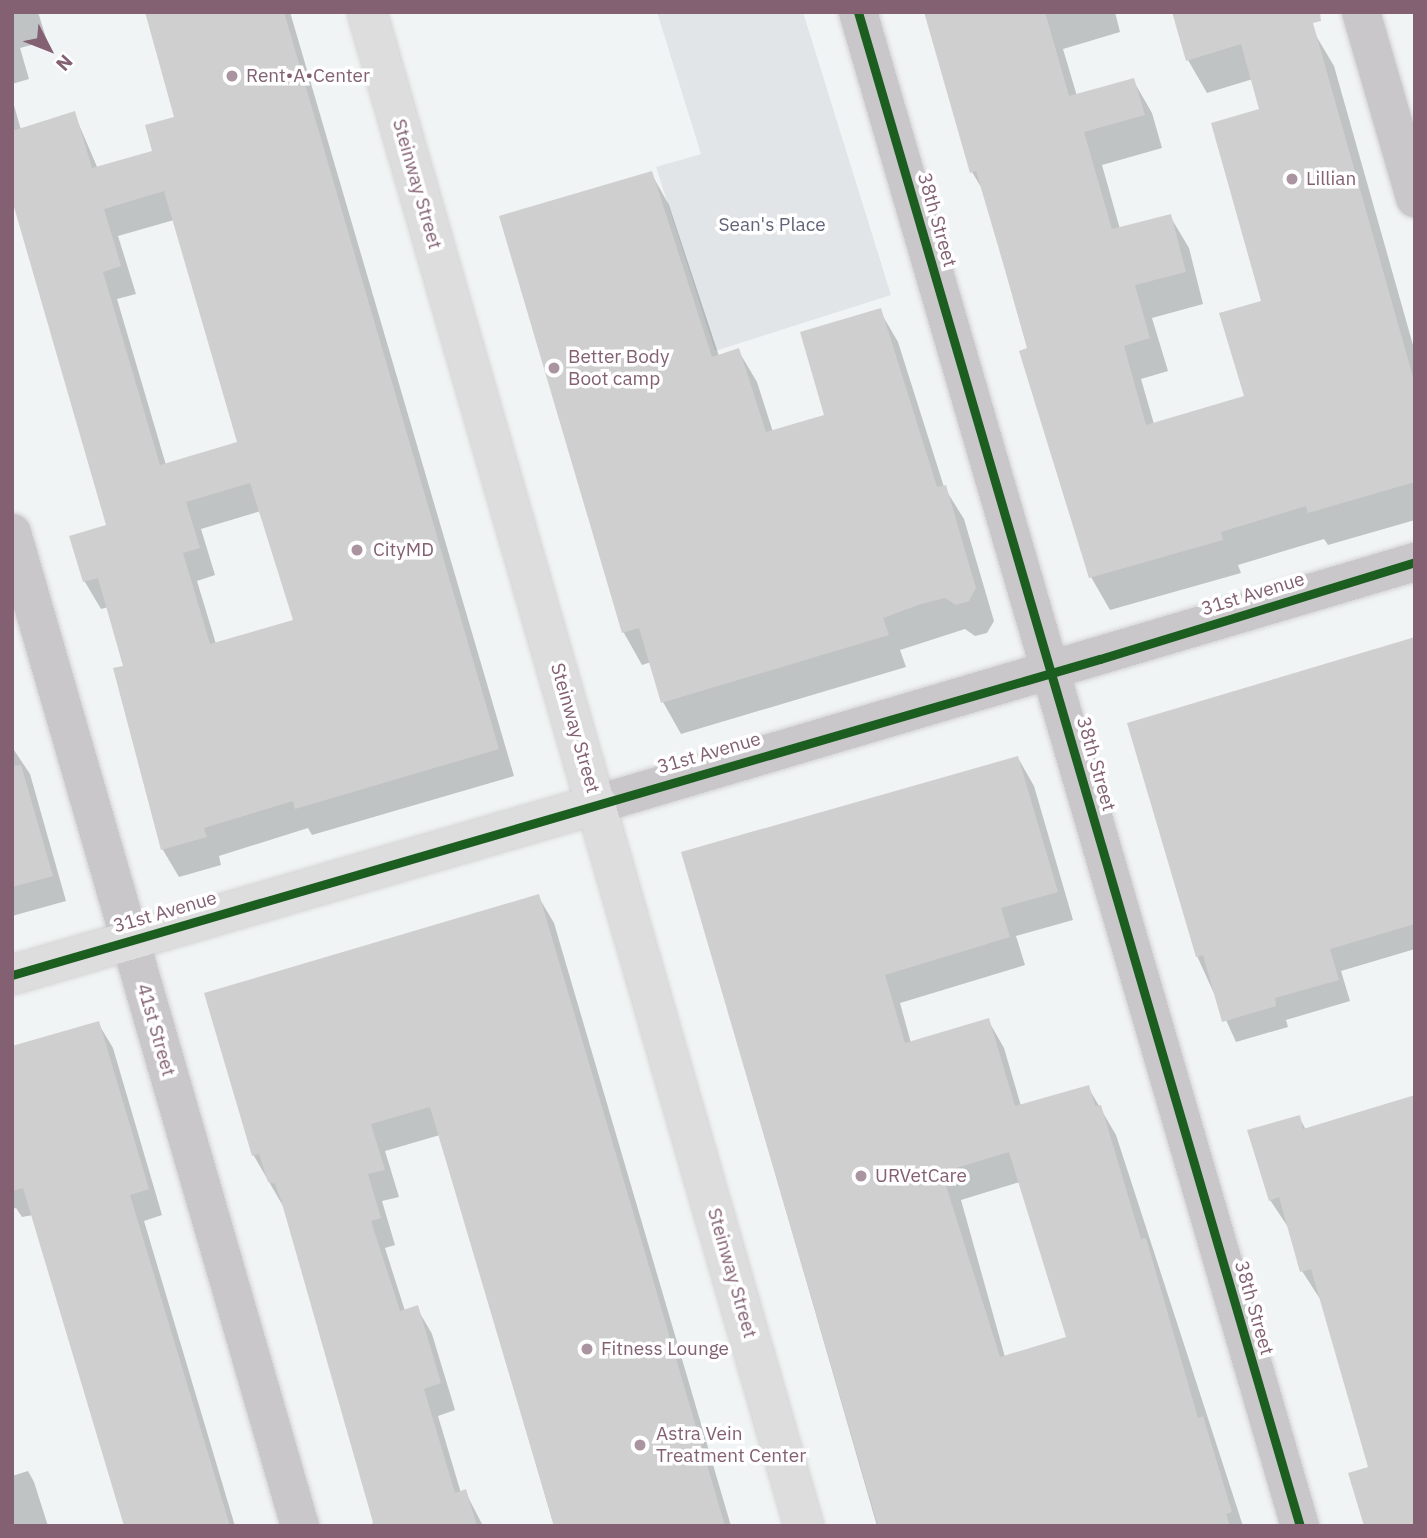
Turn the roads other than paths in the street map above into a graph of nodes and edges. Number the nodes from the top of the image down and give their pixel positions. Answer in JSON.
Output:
{"nodes":[{"id":1,"x":367,"y":12,"type":"edge"},
{"id":2,"x":859,"y":12,"type":"edge"},
{"id":3,"x":1361,"y":12,"type":"edge"},
{"id":4,"x":1415,"y":198,"type":"edge"},
{"id":5,"x":12,"y":533,"type":"edge"},
{"id":6,"x":1415,"y":562,"type":"edge"},
{"id":7,"x":1051,"y":672,"type":"junction"},
{"id":8,"x":598,"y":804,"type":"junction"},
{"id":9,"x":130,"y":940,"type":"junction"},
{"id":10,"x":12,"y":975,"type":"edge"},
{"id":11,"x":300,"y":1526,"type":"edge"},
{"id":12,"x":804,"y":1526,"type":"edge"},
{"id":13,"x":1300,"y":1526,"type":"edge"}],
"edges":[{"from":1,"to":8,"type":"street","name":"Steinway Street"},
{"from":2,"to":7,"type":"street","name":"38th Street"},
{"from":3,"to":4,"type":"street"},
{"from":5,"to":9,"type":"street","name":"41st Street"},
{"from":6,"to":7,"type":"street","name":"31st Avenue"},
{"from":7,"to":8,"type":"street","name":"31st Avenue"},
{"from":7,"to":13,"type":"street","name":"38th Street"},
{"from":8,"to":9,"type":"street","name":"31st Avenue"},
{"from":8,"to":12,"type":"street","name":"Steinway Street"},
{"from":9,"to":10,"type":"street","name":"31st Avenue"},
{"from":9,"to":11,"type":"street","name":"41st Street"}]}
